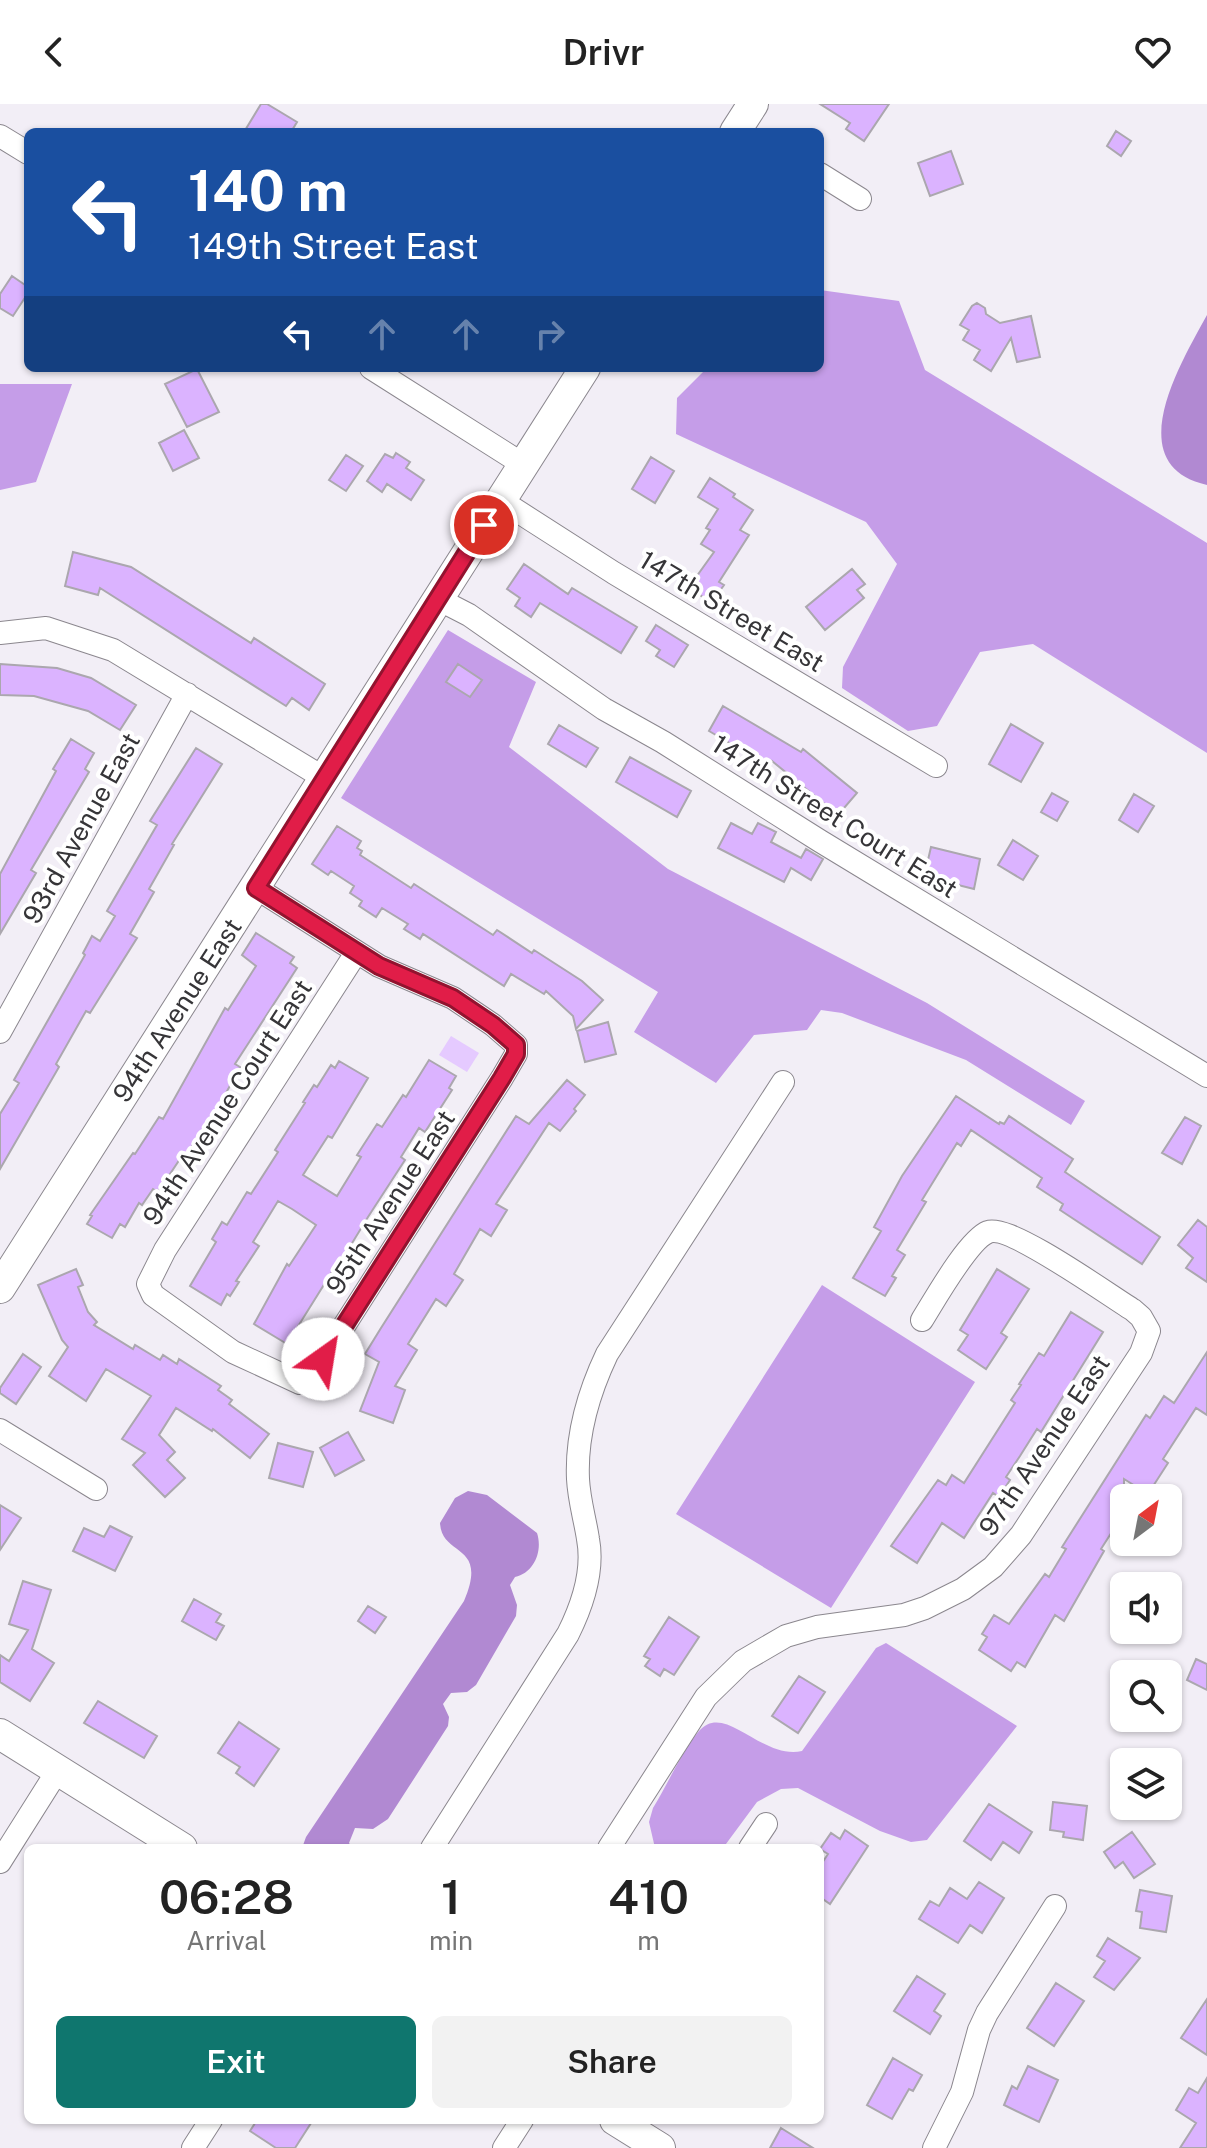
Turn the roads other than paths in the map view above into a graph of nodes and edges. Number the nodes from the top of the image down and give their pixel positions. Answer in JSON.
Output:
{"nodes":[{"id":1,"x":0,"y":136,"type":"edge"},
{"id":2,"x":24,"y":151,"type":"edge"},
{"id":3,"x":824,"y":176,"type":"edge"},
{"id":4,"x":860,"y":199,"type":"dead end"},
{"id":5,"x":377,"y":372,"type":"edge"},
{"id":6,"x":582,"y":372,"type":"edge"},
{"id":7,"x":524,"y":465,"type":"junction"},
{"id":8,"x":500,"y":500,"type":"junction"},
{"id":9,"x":436,"y":598,"type":"junction"},
{"id":10,"x":0,"y":633,"type":"edge"},
{"id":11,"x":187,"y":694,"type":"junction"},
{"id":12,"x":936,"y":766,"type":"dead end"},
{"id":13,"x":324,"y":778,"type":"junction"},
{"id":14,"x":256,"y":888,"type":"junction"},
{"id":15,"x":356,"y":953,"type":"junction"},
{"id":16,"x":0,"y":1032,"type":"edge"},
{"id":17,"x":1207,"y":1076,"type":"edge"},
{"id":18,"x":783,"y":1082,"type":"dead end"},
{"id":19,"x":0,"y":1288,"type":"edge"},
{"id":20,"x":922,"y":1320,"type":"dead end"},
{"id":21,"x":300,"y":1383,"type":"joint"},
{"id":22,"x":0,"y":1430,"type":"edge"},
{"id":23,"x":96,"y":1489,"type":"dead end"},
{"id":24,"x":0,"y":1734,"type":"edge"},
{"id":25,"x":58,"y":1770,"type":"junction"},
{"id":26,"x":766,"y":1824,"type":"dead end"},
{"id":27,"x":176,"y":1844,"type":"edge"},
{"id":28,"x":435,"y":1844,"type":"edge"},
{"id":29,"x":612,"y":1844,"type":"edge"},
{"id":30,"x":753,"y":1844,"type":"edge"},
{"id":31,"x":0,"y":1862,"type":"edge"},
{"id":32,"x":1055,"y":1906,"type":"dead end"},
{"id":33,"x":208,"y":2124,"type":"edge"},
{"id":34,"x":519,"y":2124,"type":"edge"},
{"id":35,"x":621,"y":2124,"type":"edge"},
{"id":36,"x":193,"y":2148,"type":"edge"},
{"id":37,"x":504,"y":2148,"type":"edge"},
{"id":38,"x":660,"y":2148,"type":"edge"},
{"id":39,"x":934,"y":2148,"type":"edge"}],
"edges":[{"from":1,"to":2,"type":"street"},
{"from":3,"to":4,"type":"street"},
{"from":5,"to":7,"type":"street"},
{"from":6,"to":7,"type":"main road","name":"94th Avenue East"},
{"from":7,"to":8,"type":"main road","name":"94th Avenue East"},
{"from":8,"to":9,"type":"main road","name":"94th Avenue East"},
{"from":8,"to":12,"type":"street","name":"147th Street East"},
{"from":9,"to":13,"type":"main road","name":"94th Avenue East"},
{"from":9,"to":17,"type":"street","name":"147th Street Court East"},
{"from":10,"to":11,"type":"street"},
{"from":11,"to":13,"type":"street"},
{"from":11,"to":16,"type":"street","name":"93rd Avenue East"},
{"from":13,"to":14,"type":"main road","name":"94th Avenue East"},
{"from":14,"to":15,"type":"street"},
{"from":14,"to":19,"type":"main road","name":"94th Avenue East"},
{"from":15,"to":21,"type":"street","name":"94th Avenue Court East"},
{"from":15,"to":21,"type":"street","name":"95th Avenue East"},
{"from":18,"to":28,"type":"street"},
{"from":20,"to":29,"type":"street","name":"97th Avenue East"},
{"from":22,"to":23,"type":"street"},
{"from":24,"to":25,"type":"main road"},
{"from":25,"to":27,"type":"main road"},
{"from":25,"to":31,"type":"street"},
{"from":26,"to":30,"type":"street"},
{"from":32,"to":39,"type":"street"},
{"from":33,"to":36,"type":"street"},
{"from":34,"to":37,"type":"street"},
{"from":35,"to":38,"type":"main road"}]}
